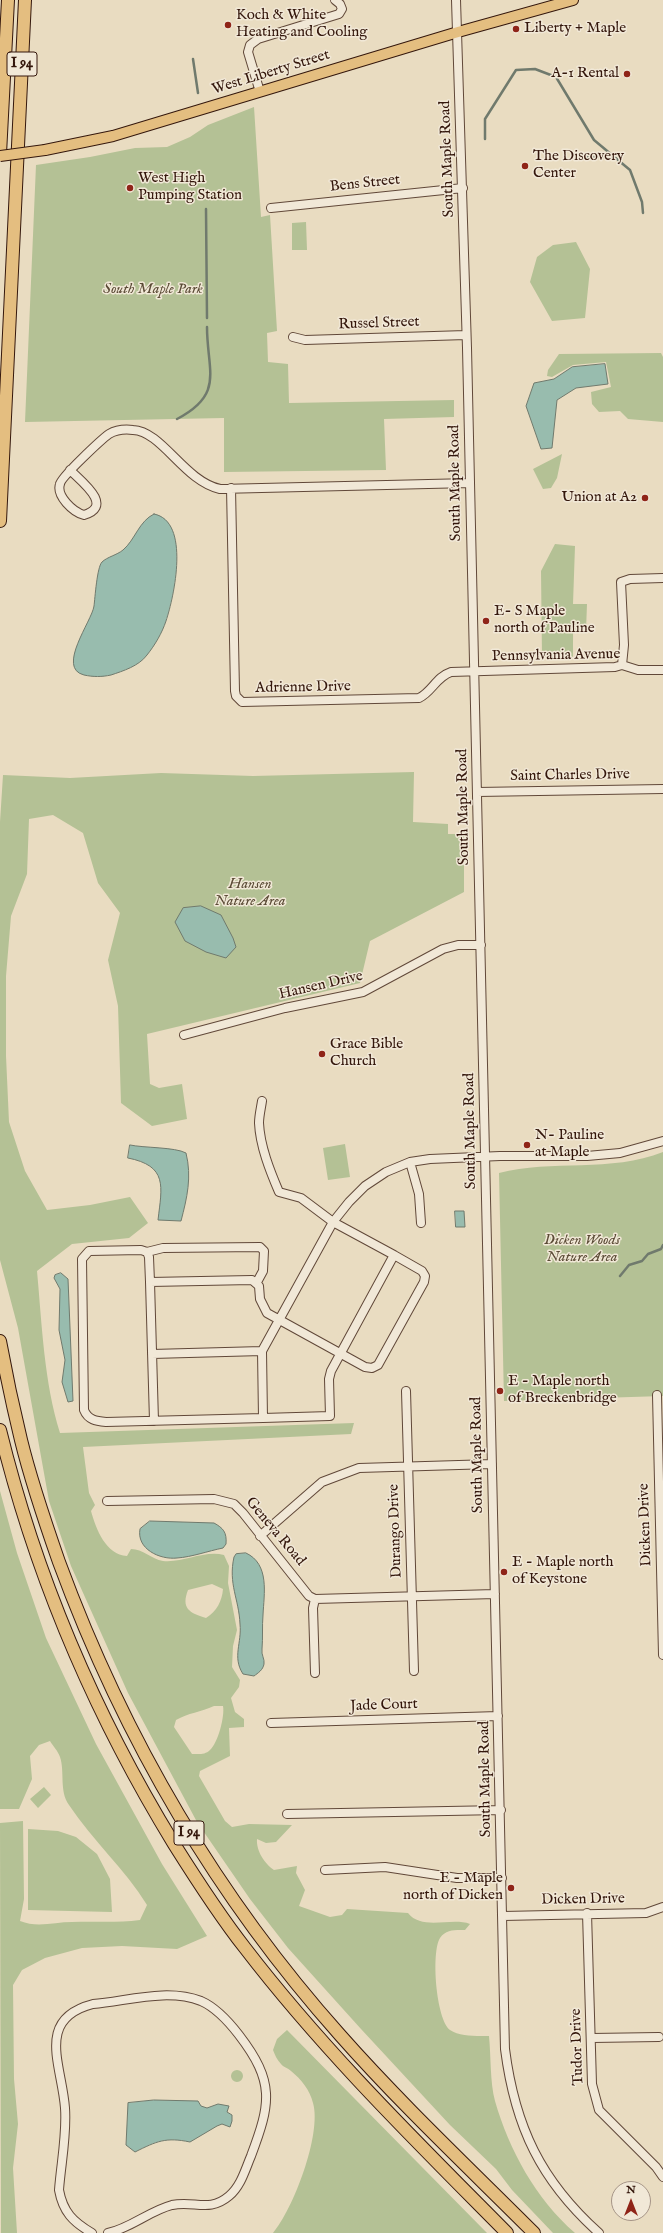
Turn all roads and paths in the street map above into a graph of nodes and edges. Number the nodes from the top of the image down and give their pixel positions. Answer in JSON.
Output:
{"nodes":[{"id":1,"x":8,"y":0,"type":"edge"},
{"id":2,"x":26,"y":0,"type":"edge"},
{"id":3,"x":335,"y":0,"type":"edge"},
{"id":4,"x":456,"y":0,"type":"edge"},
{"id":5,"x":573,"y":0,"type":"edge"},
{"id":6,"x":458,"y":32,"type":"junction"},
{"id":7,"x":260,"y":92,"type":"junction"},
{"id":8,"x":0,"y":155,"type":"edge"},
{"id":9,"x":463,"y":188,"type":"junction"},
{"id":10,"x":271,"y":208,"type":"dead end"},
{"id":11,"x":466,"y":335,"type":"junction"},
{"id":12,"x":293,"y":337,"type":"dead end"},
{"id":13,"x":70,"y":470,"type":"junction"},
{"id":14,"x":470,"y":483,"type":"junction"},
{"id":15,"x":231,"y":488,"type":"junction"},
{"id":16,"x":0,"y":521,"type":"edge"},
{"id":17,"x":663,"y":578,"type":"edge"},
{"id":18,"x":622,"y":665,"type":"junction"},
{"id":19,"x":663,"y":670,"type":"edge"},
{"id":20,"x":474,"y":672,"type":"junction"},
{"id":21,"x":663,"y":789,"type":"edge"},
{"id":22,"x":477,"y":792,"type":"junction"},
{"id":23,"x":481,"y":945,"type":"junction"},
{"id":24,"x":184,"y":1035,"type":"dead end"},
{"id":25,"x":262,"y":1101,"type":"dead end"},
{"id":26,"x":663,"y":1141,"type":"edge"},
{"id":27,"x":486,"y":1156,"type":"junction"},
{"id":28,"x":410,"y":1162,"type":"junction"},
{"id":29,"x":333,"y":1222,"type":"junction"},
{"id":30,"x":421,"y":1223,"type":"dead end"},
{"id":31,"x":147,"y":1252,"type":"junction"},
{"id":32,"x":394,"y":1255,"type":"junction"},
{"id":33,"x":150,"y":1282,"type":"junction"},
{"id":34,"x":257,"y":1282,"type":"junction"},
{"id":35,"x":280,"y":1320,"type":"junction"},
{"id":36,"x":0,"y":1341,"type":"edge"},
{"id":37,"x":262,"y":1351,"type":"junction"},
{"id":38,"x":152,"y":1354,"type":"junction"},
{"id":39,"x":341,"y":1354,"type":"junction"},
{"id":40,"x":406,"y":1391,"type":"dead end"},
{"id":41,"x":657,"y":1395,"type":"dead end"},
{"id":42,"x":263,"y":1418,"type":"junction"},
{"id":43,"x":154,"y":1421,"type":"junction"},
{"id":44,"x":0,"y":1430,"type":"edge"},
{"id":45,"x":492,"y":1464,"type":"junction"},
{"id":46,"x":408,"y":1467,"type":"junction"},
{"id":47,"x":107,"y":1501,"type":"dead end"},
{"id":48,"x":260,"y":1536,"type":"junction"},
{"id":49,"x":495,"y":1594,"type":"junction"},
{"id":50,"x":412,"y":1596,"type":"junction"},
{"id":51,"x":315,"y":1600,"type":"junction"},
{"id":52,"x":663,"y":1655,"type":"edge"},
{"id":53,"x":414,"y":1671,"type":"dead end"},
{"id":54,"x":315,"y":1673,"type":"dead end"},
{"id":55,"x":498,"y":1716,"type":"junction"},
{"id":56,"x":271,"y":1724,"type":"dead end"},
{"id":57,"x":501,"y":1810,"type":"junction"},
{"id":58,"x":287,"y":1814,"type":"dead end"},
{"id":59,"x":324,"y":1870,"type":"dead end"},
{"id":60,"x":502,"y":1878,"type":"junction"},
{"id":61,"x":663,"y":1907,"type":"edge"},
{"id":62,"x":588,"y":1913,"type":"junction"},
{"id":63,"x":503,"y":1916,"type":"junction"},
{"id":64,"x":659,"y":2037,"type":"dead end"},
{"id":65,"x":592,"y":2038,"type":"junction"},
{"id":66,"x":663,"y":2177,"type":"edge"},
{"id":67,"x":92,"y":2233,"type":"edge"},
{"id":68,"x":108,"y":2233,"type":"edge"},
{"id":69,"x":507,"y":2233,"type":"edge"},
{"id":70,"x":534,"y":2233,"type":"edge"},
{"id":71,"x":599,"y":2233,"type":"edge"}],
"edges":[{"from":1,"to":8,"type":"highway","number":"I 94"},
{"from":2,"to":16,"type":"highway","number":"I 94"},
{"from":3,"to":7,"type":"street"},
{"from":4,"to":6,"type":"street","name":"South Maple Road"},
{"from":5,"to":6,"type":"main road","name":"West Liberty Street"},
{"from":6,"to":7,"type":"main road","name":"West Liberty Street"},
{"from":6,"to":9,"type":"street","name":"South Maple Road"},
{"from":7,"to":8,"type":"main road","name":"West Liberty Street","bridge":true},
{"from":9,"to":10,"type":"street","name":"Bens Street"},
{"from":9,"to":11,"type":"street","name":"South Maple Road"},
{"from":11,"to":12,"type":"street","name":"Russel Street"},
{"from":11,"to":14,"type":"street","name":"South Maple Road"},
{"from":13,"to":13,"type":"street"},
{"from":13,"to":15,"type":"street"},
{"from":14,"to":15,"type":"street"},
{"from":14,"to":20,"type":"street","name":"South Maple Road"},
{"from":15,"to":20,"type":"street","name":"Adrienne Drive"},
{"from":17,"to":18,"type":"street"},
{"from":18,"to":19,"type":"street","name":"Pennsylvania Avenue"},
{"from":18,"to":20,"type":"street","name":"Pennsylvania Avenue"},
{"from":20,"to":22,"type":"street","name":"South Maple Road"},
{"from":21,"to":22,"type":"street","name":"Saint Charles Drive"},
{"from":22,"to":23,"type":"street","name":"South Maple Road"},
{"from":23,"to":24,"type":"street","name":"Hansen Drive"},
{"from":23,"to":27,"type":"street","name":"South Maple Road"},
{"from":25,"to":29,"type":"street"},
{"from":26,"to":27,"type":"street"},
{"from":27,"to":28,"type":"street"},
{"from":27,"to":45,"type":"street","name":"South Maple Road"},
{"from":28,"to":29,"type":"street"},
{"from":28,"to":30,"type":"street"},
{"from":29,"to":32,"type":"street"},
{"from":29,"to":35,"type":"street"},
{"from":31,"to":33,"type":"street"},
{"from":31,"to":34,"type":"street"},
{"from":31,"to":43,"type":"street"},
{"from":32,"to":39,"type":"street"},
{"from":32,"to":39,"type":"street"},
{"from":33,"to":34,"type":"street"},
{"from":33,"to":38,"type":"street"},
{"from":34,"to":35,"type":"street"},
{"from":35,"to":37,"type":"street"},
{"from":35,"to":39,"type":"street"},
{"from":36,"to":70,"type":"highway","number":"I 94"},
{"from":37,"to":38,"type":"street"},
{"from":37,"to":42,"type":"street"},
{"from":38,"to":43,"type":"street"},
{"from":39,"to":42,"type":"street"},
{"from":40,"to":46,"type":"street","name":"Durango Drive"},
{"from":41,"to":52,"type":"street","name":"Dicken Drive"},
{"from":42,"to":43,"type":"street"},
{"from":44,"to":69,"type":"highway","number":"I 94"},
{"from":45,"to":46,"type":"street"},
{"from":45,"to":49,"type":"street","name":"South Maple Road"},
{"from":46,"to":48,"type":"street"},
{"from":46,"to":50,"type":"street","name":"Durango Drive"},
{"from":47,"to":48,"type":"street","name":"Geneva Road"},
{"from":48,"to":51,"type":"street","name":"Geneva Road"},
{"from":49,"to":50,"type":"street"},
{"from":49,"to":55,"type":"street","name":"South Maple Road"},
{"from":50,"to":51,"type":"street"},
{"from":50,"to":53,"type":"street","name":"Durango Drive"},
{"from":51,"to":54,"type":"street"},
{"from":55,"to":56,"type":"street","name":"Jade Court"},
{"from":55,"to":57,"type":"street","name":"South Maple Road"},
{"from":57,"to":58,"type":"street"},
{"from":57,"to":60,"type":"street","name":"South Maple Road"},
{"from":59,"to":60,"type":"street"},
{"from":60,"to":63,"type":"street","name":"South Maple Road"},
{"from":61,"to":62,"type":"street","name":"Dicken Drive"},
{"from":62,"to":63,"type":"street","name":"Dicken Drive"},
{"from":62,"to":65,"type":"street","name":"Tudor Drive"},
{"from":63,"to":71,"type":"street","name":"South Maple Road"},
{"from":64,"to":65,"type":"street"},
{"from":65,"to":66,"type":"street","name":"Tudor Drive"},
{"from":67,"to":68,"type":"street"}]}
